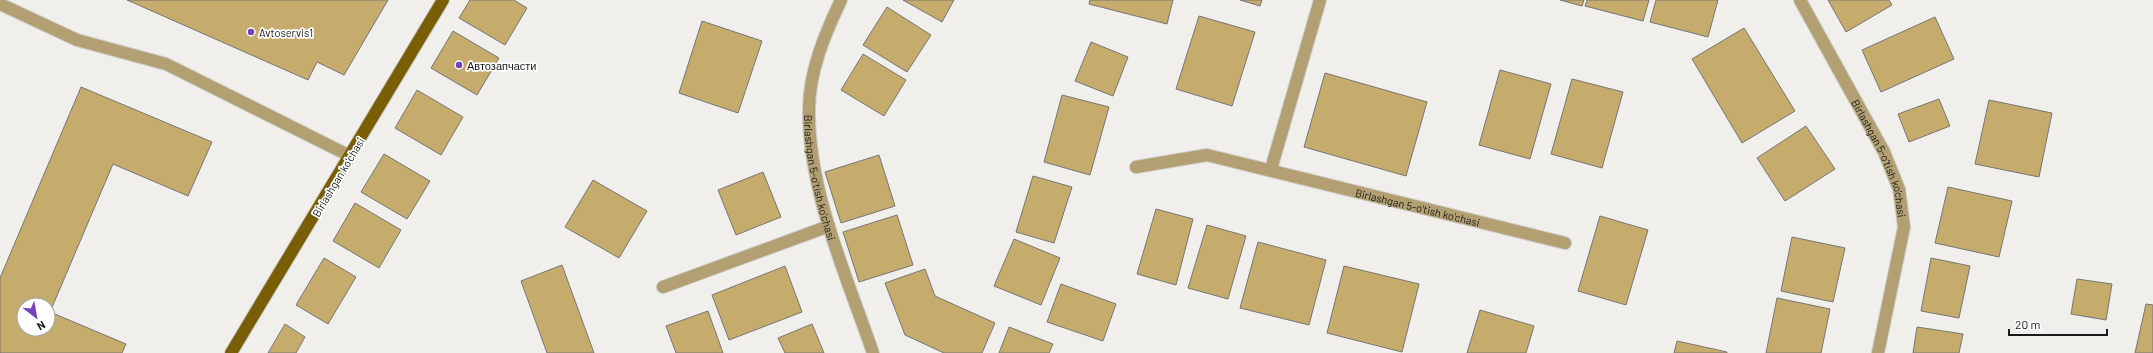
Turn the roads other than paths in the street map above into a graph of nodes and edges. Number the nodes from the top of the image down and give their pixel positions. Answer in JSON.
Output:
{"nodes":[{"id":1,"x":443,"y":0,"type":"edge"},
{"id":2,"x":841,"y":0,"type":"edge"},
{"id":3,"x":1320,"y":0,"type":"edge"},
{"id":4,"x":1800,"y":0,"type":"edge"},
{"id":5,"x":0,"y":4,"type":"edge"},
{"id":6,"x":350,"y":156,"type":"junction"},
{"id":7,"x":1136,"y":167,"type":"dead end"},
{"id":8,"x":1271,"y":169,"type":"junction"},
{"id":9,"x":829,"y":226,"type":"junction"},
{"id":10,"x":1565,"y":243,"type":"dead end"},
{"id":11,"x":663,"y":287,"type":"dead end"},
{"id":12,"x":232,"y":353,"type":"edge"},
{"id":13,"x":873,"y":353,"type":"edge"},
{"id":14,"x":1878,"y":353,"type":"edge"}],
"edges":[{"from":1,"to":6,"type":"main road","name":"Birlashgan ko'chasi"},
{"from":2,"to":9,"type":"street","name":"Birlashgan 5-o'tish ko'chasi"},
{"from":3,"to":8,"type":"street"},
{"from":4,"to":14,"type":"street","name":"Birlashgan 5-o'tish ko'chasi"},
{"from":5,"to":6,"type":"street"},
{"from":6,"to":12,"type":"main road","name":"Birlashgan ko'chasi"},
{"from":7,"to":8,"type":"street","name":"Birlashgan 5-o'tish ko'chasi"},
{"from":8,"to":10,"type":"street","name":"Birlashgan 5-o'tish ko'chasi"},
{"from":9,"to":11,"type":"street"},
{"from":9,"to":13,"type":"street","name":"Birlashgan 5-o'tish ko'chasi"}]}
